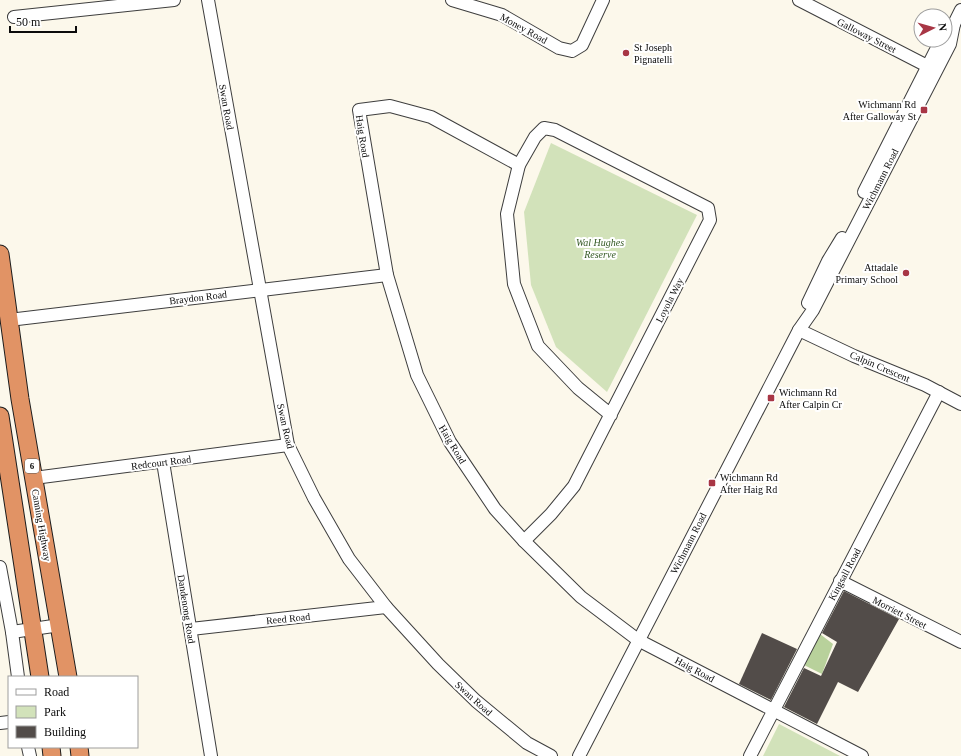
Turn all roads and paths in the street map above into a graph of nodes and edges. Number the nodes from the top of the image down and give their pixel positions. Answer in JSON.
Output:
{"nodes":[{"id":1,"x":174,"y":0,"type":"edge"},
{"id":2,"x":208,"y":0,"type":"edge"},
{"id":3,"x":452,"y":0,"type":"edge"},
{"id":4,"x":603,"y":0,"type":"edge"},
{"id":5,"x":799,"y":0,"type":"edge"},
{"id":6,"x":961,"y":10,"type":"edge"},
{"id":7,"x":14,"y":17,"type":"dead end"},
{"id":8,"x":954,"y":24,"type":"joint"},
{"id":9,"x":938,"y":48,"type":"edge"},
{"id":10,"x":932,"y":68,"type":"junction"},
{"id":11,"x":519,"y":165,"type":"junction"},
{"id":12,"x":0,"y":254,"type":"edge"},
{"id":13,"x":387,"y":275,"type":"junction"},
{"id":14,"x":260,"y":290,"type":"junction"},
{"id":15,"x":9,"y":320,"type":"junction"},
{"id":16,"x":798,"y":330,"type":"junction"},
{"id":17,"x":939,"y":392,"type":"junction"},
{"id":18,"x":961,"y":404,"type":"edge"},
{"id":19,"x":610,"y":415,"type":"junction"},
{"id":20,"x":0,"y":416,"type":"edge"},
{"id":21,"x":288,"y":445,"type":"junction"},
{"id":22,"x":163,"y":462,"type":"junction"},
{"id":23,"x":34,"y":478,"type":"junction"},
{"id":24,"x":524,"y":541,"type":"junction"},
{"id":25,"x":0,"y":567,"type":"edge"},
{"id":26,"x":840,"y":581,"type":"junction"},
{"id":27,"x":386,"y":607,"type":"junction"},
{"id":28,"x":60,"y":625,"type":"junction"},
{"id":29,"x":32,"y":629,"type":"junction"},
{"id":30,"x":190,"y":629,"type":"junction"},
{"id":31,"x":12,"y":632,"type":"junction"},
{"id":32,"x":638,"y":640,"type":"junction"},
{"id":33,"x":961,"y":642,"type":"edge"},
{"id":34,"x":18,"y":676,"type":"edge"},
{"id":35,"x":40,"y":676,"type":"edge"},
{"id":36,"x":68,"y":676,"type":"edge"},
{"id":37,"x":773,"y":710,"type":"junction"},
{"id":38,"x":211,"y":756,"type":"edge"},
{"id":39,"x":551,"y":756,"type":"edge"},
{"id":40,"x":579,"y":756,"type":"edge"},
{"id":41,"x":750,"y":756,"type":"edge"},
{"id":42,"x":862,"y":756,"type":"edge"}],
"edges":[{"from":1,"to":7,"type":"street"},
{"from":2,"to":14,"type":"street","name":"Swan Road"},
{"from":3,"to":4,"type":"street","name":"Money Road"},
{"from":5,"to":10,"type":"street","name":"Galloway Street"},
{"from":6,"to":8,"type":"street","name":"Wichmann Road"},
{"from":8,"to":10,"type":"street","name":"Wichmann Road"},
{"from":9,"to":10,"type":"street","name":"Wichmann Road"},
{"from":10,"to":16,"type":"street","name":"Wichmann Road"},
{"from":11,"to":13,"type":"street","name":"Haig Road"},
{"from":11,"to":19,"type":"street"},
{"from":11,"to":19,"type":"street","name":"Loyola Way"},
{"from":12,"to":15,"type":"highway","name":"Canning Highway","number":"6"},
{"from":13,"to":14,"type":"street","name":"Braydon Road"},
{"from":13,"to":24,"type":"street","name":"Haig Road"},
{"from":14,"to":15,"type":"street","name":"Braydon Road"},
{"from":14,"to":21,"type":"street","name":"Swan Road"},
{"from":15,"to":23,"type":"highway","name":"Canning Highway","number":"6"},
{"from":16,"to":17,"type":"street","name":"Calpin Crescent"},
{"from":16,"to":32,"type":"street","name":"Wichmann Road"},
{"from":17,"to":18,"type":"street","name":"Calpin Crescent"},
{"from":17,"to":26,"type":"street","name":"Kingsall Road"},
{"from":19,"to":24,"type":"street","name":"Loyola Way"},
{"from":20,"to":29,"type":"highway"},
{"from":21,"to":22,"type":"street","name":"Redcourt Road"},
{"from":21,"to":27,"type":"street","name":"Swan Road"},
{"from":22,"to":23,"type":"street","name":"Redcourt Road"},
{"from":22,"to":30,"type":"street","name":"Dandenong Road"},
{"from":23,"to":28,"type":"highway","name":"Canning Highway","number":"6"},
{"from":24,"to":32,"type":"street","name":"Haig Road"},
{"from":25,"to":31,"type":"street"},
{"from":26,"to":33,"type":"street","name":"Morriett Street"},
{"from":26,"to":37,"type":"street","name":"Kingsall Road"},
{"from":27,"to":30,"type":"street","name":"Reed Road"},
{"from":27,"to":39,"type":"street","name":"Swan Road"},
{"from":28,"to":29,"type":"street"},
{"from":28,"to":36,"type":"highway","name":"Canning Highway","number":"6"},
{"from":29,"to":31,"type":"street"},
{"from":29,"to":35,"type":"highway"},
{"from":30,"to":38,"type":"street","name":"Dandenong Road"},
{"from":31,"to":34,"type":"street"},
{"from":32,"to":37,"type":"street","name":"Haig Road"},
{"from":32,"to":40,"type":"street","name":"Wichmann Road"},
{"from":37,"to":41,"type":"street","name":"Kingsall Road"},
{"from":37,"to":42,"type":"street","name":"Haig Road"}]}
